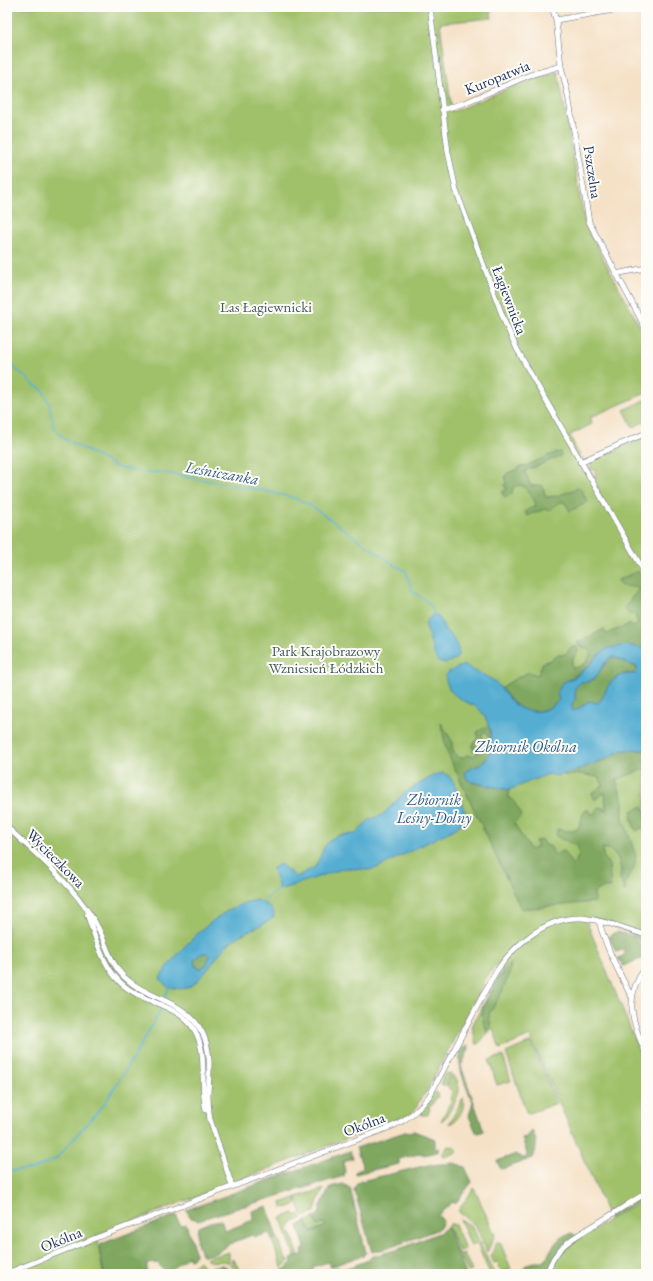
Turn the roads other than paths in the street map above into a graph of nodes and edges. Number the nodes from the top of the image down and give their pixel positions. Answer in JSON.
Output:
{"nodes":[{"id":1,"x":430,"y":7,"type":"edge"},
{"id":2,"x":552,"y":7,"type":"edge"},
{"id":3,"x":631,"y":7,"type":"edge"},
{"id":4,"x":556,"y":20,"type":"junction"},
{"id":5,"x":561,"y":66,"type":"junction"},
{"id":6,"x":442,"y":110,"type":"junction"},
{"id":7,"x":646,"y":268,"type":"edge"},
{"id":8,"x":615,"y":274,"type":"junction"},
{"id":9,"x":646,"y":330,"type":"edge"},
{"id":10,"x":646,"y":433,"type":"edge"},
{"id":11,"x":580,"y":462,"type":"junction"},
{"id":12,"x":646,"y":575,"type":"edge"},
{"id":13,"x":7,"y":826,"type":"edge"},
{"id":14,"x":599,"y":922,"type":"junction"},
{"id":15,"x":646,"y":935,"type":"edge"},
{"id":16,"x":646,"y":968,"type":"edge"},
{"id":17,"x":632,"y":996,"type":"junction"},
{"id":18,"x":646,"y":1054,"type":"edge"},
{"id":19,"x":232,"y":1186,"type":"junction"},
{"id":20,"x":646,"y":1193,"type":"edge"},
{"id":21,"x":7,"y":1273,"type":"edge"},
{"id":22,"x":547,"y":1274,"type":"edge"}],
"edges":[{"from":1,"to":6,"type":"street","name":"Łagiewnicka"},
{"from":2,"to":4,"type":"street","name":"Pszczelna"},
{"from":3,"to":4,"type":"street"},
{"from":4,"to":5,"type":"street","name":"Pszczelna"},
{"from":5,"to":6,"type":"street","name":"Kuropatwia"},
{"from":5,"to":8,"type":"street","name":"Pszczelna"},
{"from":6,"to":11,"type":"street","name":"Łagiewnicka"},
{"from":7,"to":8,"type":"street"},
{"from":8,"to":9,"type":"street","name":"Pszczelna"},
{"from":10,"to":11,"type":"street"},
{"from":11,"to":12,"type":"street","name":"Łagiewnicka"},
{"from":13,"to":19,"type":"street","name":"Wycieczkowa"},
{"from":14,"to":15,"type":"street","name":"Okólna"},
{"from":14,"to":17,"type":"street"},
{"from":14,"to":19,"type":"street","name":"Okólna"},
{"from":16,"to":17,"type":"street"},
{"from":17,"to":18,"type":"street"},
{"from":19,"to":21,"type":"street","name":"Okólna"},
{"from":20,"to":22,"type":"street"}]}
